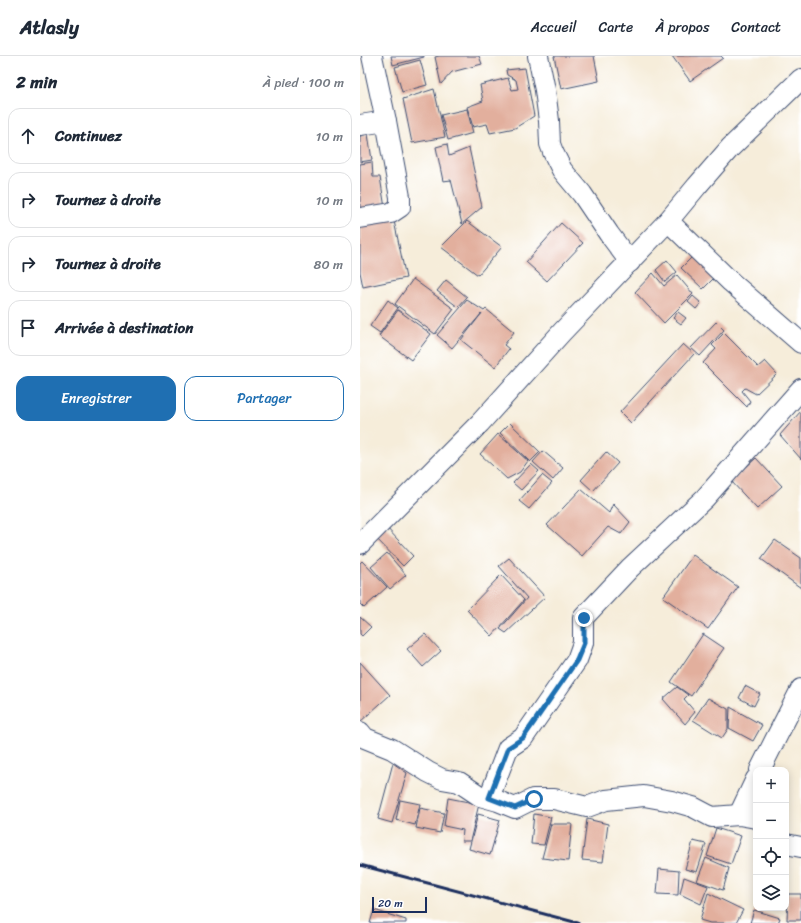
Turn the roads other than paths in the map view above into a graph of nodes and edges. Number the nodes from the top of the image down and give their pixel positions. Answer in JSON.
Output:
{"nodes":[{"id":1,"x":372,"y":56,"type":"edge"},
{"id":2,"x":538,"y":56,"type":"edge"},
{"id":3,"x":801,"y":79,"type":"edge"},
{"id":4,"x":386,"y":121,"type":"junction"},
{"id":5,"x":360,"y":125,"type":"edge"},
{"id":6,"x":360,"y":218,"type":"edge"},
{"id":7,"x":668,"y":220,"type":"junction"},
{"id":8,"x":630,"y":262,"type":"junction"},
{"id":9,"x":801,"y":343,"type":"edge"},
{"id":10,"x":801,"y":389,"type":"edge"},
{"id":11,"x":360,"y":544,"type":"edge"},
{"id":12,"x":801,"y":689,"type":"edge"},
{"id":13,"x":360,"y":732,"type":"edge"},
{"id":14,"x":762,"y":767,"type":"edge"},
{"id":15,"x":753,"y":793,"type":"edge"},
{"id":16,"x":489,"y":798,"type":"junction"},
{"id":17,"x":748,"y":816,"type":"edge"},
{"id":18,"x":789,"y":845,"type":"edge"},
{"id":19,"x":801,"y":847,"type":"edge"}],
"edges":[{"from":1,"to":4,"type":"street"},
{"from":2,"to":8,"type":"street"},
{"from":3,"to":7,"type":"street"},
{"from":4,"to":5,"type":"street"},
{"from":4,"to":6,"type":"street"},
{"from":7,"to":8,"type":"street"},
{"from":7,"to":9,"type":"street"},
{"from":8,"to":11,"type":"street"},
{"from":10,"to":16,"type":"street"},
{"from":12,"to":14,"type":"street"},
{"from":13,"to":16,"type":"street"},
{"from":15,"to":17,"type":"street"},
{"from":16,"to":17,"type":"street"},
{"from":18,"to":19,"type":"street"}]}
